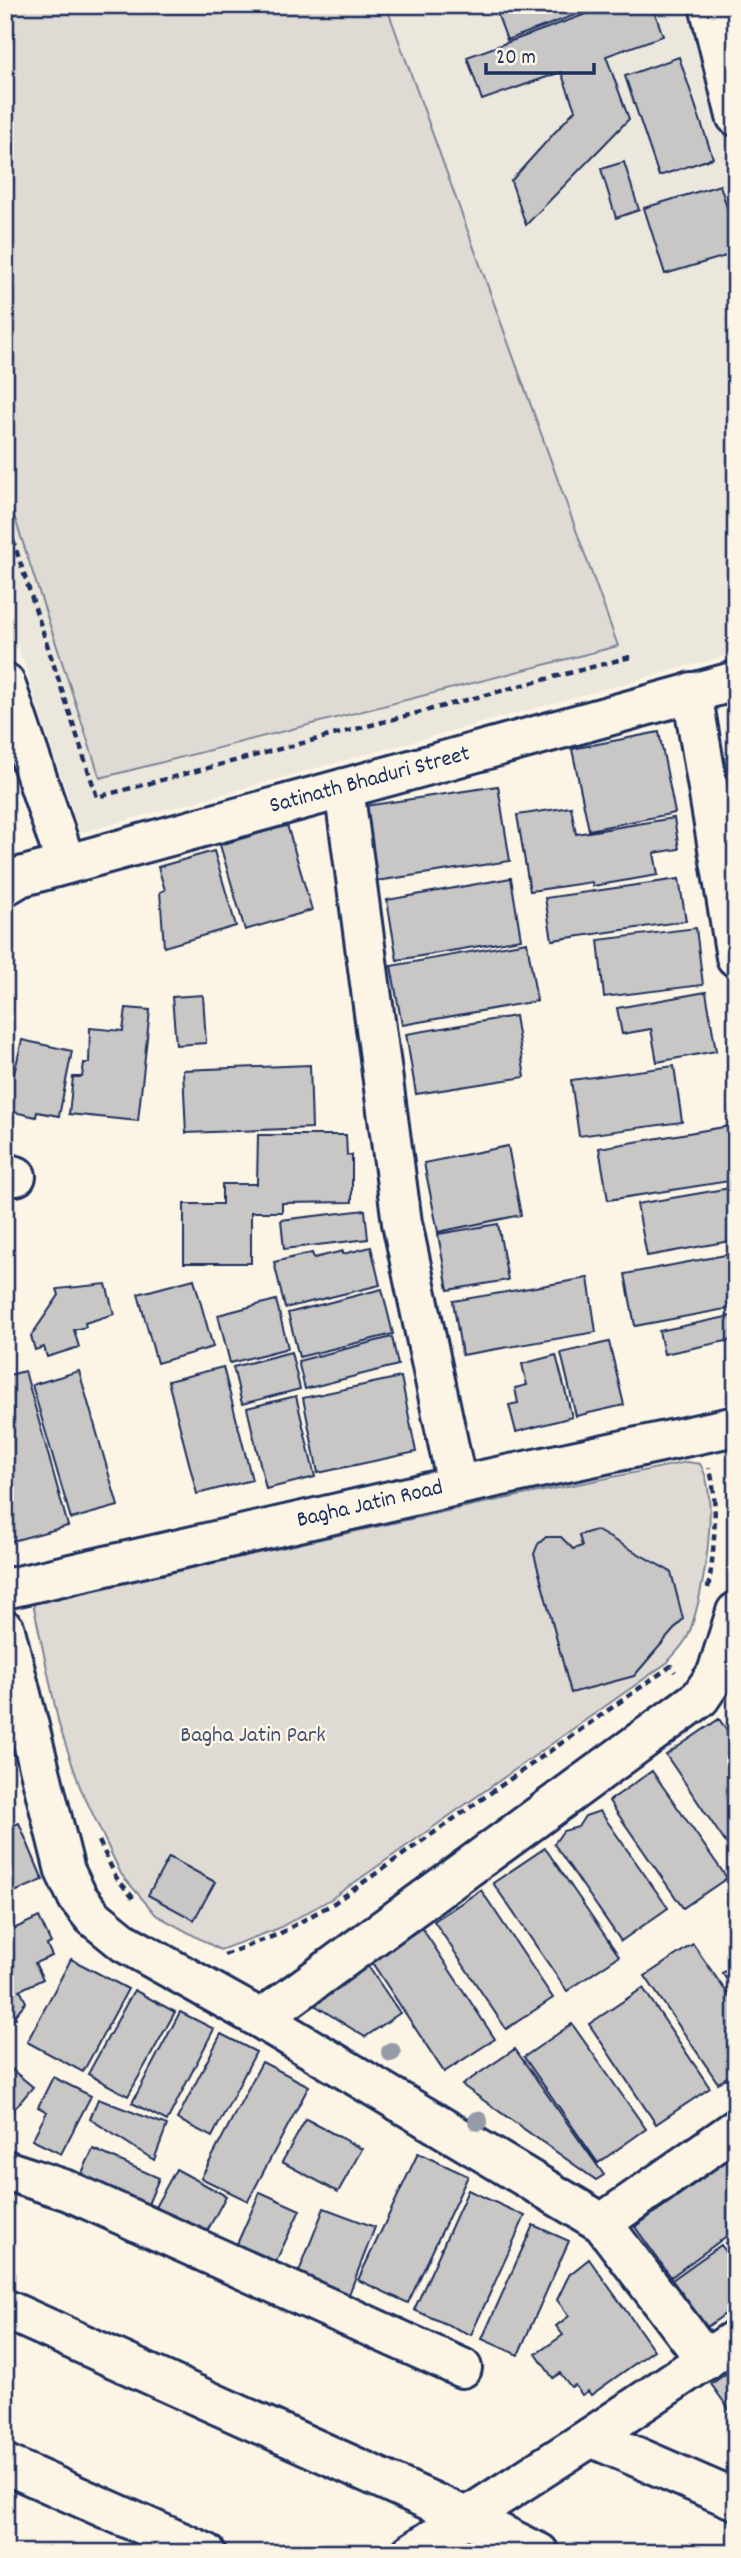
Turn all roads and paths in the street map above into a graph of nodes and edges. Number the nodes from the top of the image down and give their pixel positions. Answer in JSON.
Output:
{"nodes":[{"id":1,"x":709,"y":5,"type":"edge"},
{"id":2,"x":736,"y":116,"type":"edge"},
{"id":3,"x":5,"y":516,"type":"edge"},
{"id":4,"x":634,"y":656,"type":"dead end"},
{"id":5,"x":736,"y":681,"type":"edge"},
{"id":6,"x":5,"y":683,"type":"edge"},
{"id":7,"x":692,"y":692,"type":"junction"},
{"id":8,"x":344,"y":788,"type":"junction"},
{"id":9,"x":66,"y":864,"type":"junction"},
{"id":10,"x":5,"y":886,"type":"edge"},
{"id":11,"x":736,"y":957,"type":"edge"},
{"id":12,"x":736,"y":1426,"type":"edge"},
{"id":13,"x":704,"y":1459,"type":"dead end"},
{"id":14,"x":457,"y":1485,"type":"junction"},
{"id":15,"x":5,"y":1589,"type":"edge"},
{"id":16,"x":721,"y":1605,"type":"edge"},
{"id":17,"x":5,"y":1630,"type":"edge"},
{"id":18,"x":671,"y":1667,"type":"dead end"},
{"id":19,"x":98,"y":1839,"type":"dead end"},
{"id":20,"x":143,"y":1909,"type":"dead end"},
{"id":21,"x":220,"y":1956,"type":"dead end"},
{"id":22,"x":261,"y":2019,"type":"junction"},
{"id":23,"x":736,"y":2129,"type":"edge"},
{"id":24,"x":5,"y":2170,"type":"edge"},
{"id":25,"x":602,"y":2223,"type":"junction"},
{"id":26,"x":5,"y":2309,"type":"edge"},
{"id":27,"x":721,"y":2349,"type":"edge"},
{"id":28,"x":462,"y":2368,"type":"dead end"},
{"id":29,"x":591,"y":2437,"type":"junction"},
{"id":30,"x":5,"y":2464,"type":"edge"},
{"id":31,"x":736,"y":2500,"type":"edge"},
{"id":32,"x":466,"y":2517,"type":"junction"},
{"id":33,"x":206,"y":2553,"type":"edge"},
{"id":34,"x":411,"y":2553,"type":"edge"},
{"id":35,"x":539,"y":2553,"type":"edge"}],
"edges":[{"from":1,"to":2,"type":"street"},
{"from":3,"to":4,"type":"path"},
{"from":5,"to":7,"type":"street","name":"Satinath Bhaduri Street"},
{"from":6,"to":9,"type":"street"},
{"from":7,"to":8,"type":"street","name":"Satinath Bhaduri Street"},
{"from":7,"to":11,"type":"street"},
{"from":8,"to":9,"type":"street","name":"Satinath Bhaduri Street"},
{"from":8,"to":14,"type":"street"},
{"from":9,"to":10,"type":"street","name":"Satinath Bhaduri Street"},
{"from":12,"to":14,"type":"street","name":"Bagha Jatin Road"},
{"from":13,"to":16,"type":"path"},
{"from":14,"to":15,"type":"street","name":"Bagha Jatin Road"},
{"from":16,"to":22,"type":"street"},
{"from":17,"to":22,"type":"street"},
{"from":18,"to":21,"type":"path"},
{"from":19,"to":20,"type":"path"},
{"from":22,"to":25,"type":"street"},
{"from":23,"to":25,"type":"street"},
{"from":24,"to":28,"type":"street"},
{"from":25,"to":27,"type":"street"},
{"from":26,"to":32,"type":"street"},
{"from":27,"to":29,"type":"street"},
{"from":29,"to":31,"type":"street"},
{"from":29,"to":32,"type":"street"},
{"from":30,"to":33,"type":"street"},
{"from":32,"to":34,"type":"street"},
{"from":32,"to":35,"type":"street"}]}
